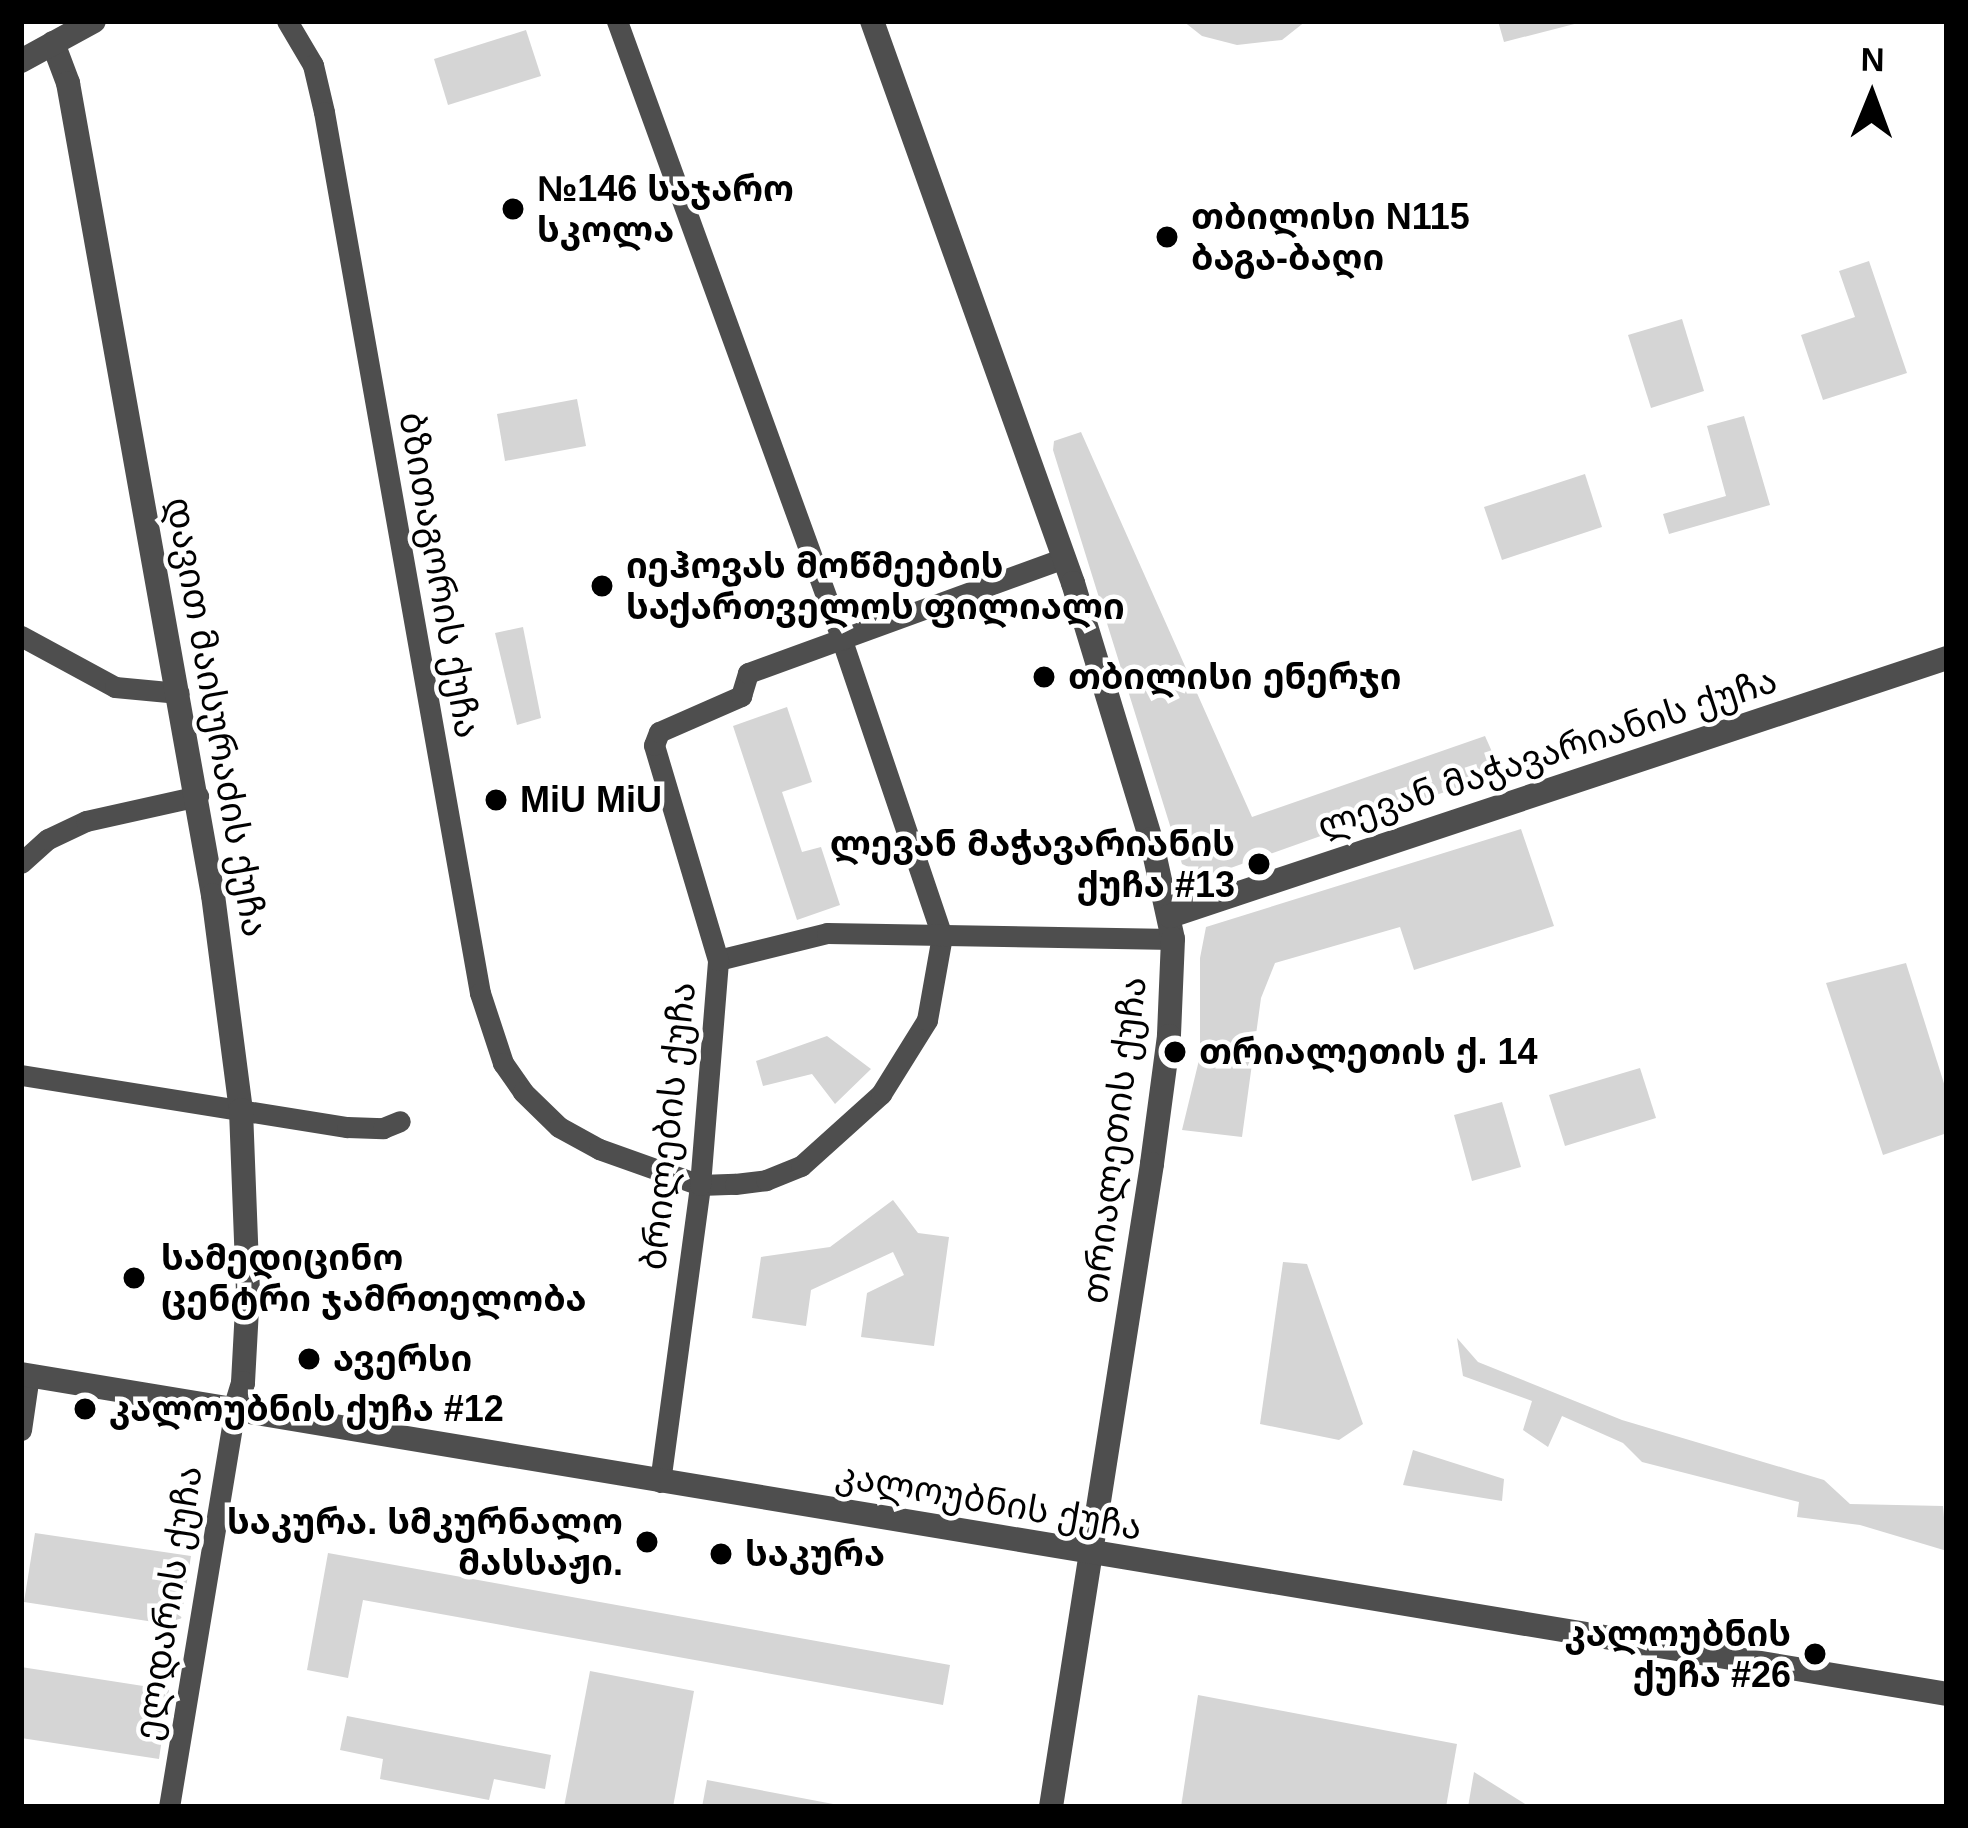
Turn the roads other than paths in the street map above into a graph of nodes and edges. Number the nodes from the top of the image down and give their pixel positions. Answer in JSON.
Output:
{"nodes":[{"id":1,"x":94,"y":21,"type":"edge"},
{"id":2,"x":287,"y":21,"type":"edge"},
{"id":3,"x":617,"y":21,"type":"edge"},
{"id":4,"x":872,"y":21,"type":"edge"},
{"id":5,"x":53,"y":43,"type":"junction"},
{"id":6,"x":21,"y":61,"type":"edge"},
{"id":7,"x":1064,"y":558,"type":"junction"},
{"id":8,"x":21,"y":636,"type":"edge"},
{"id":9,"x":842,"y":640,"type":"junction"},
{"id":10,"x":1947,"y":658,"type":"edge"},
{"id":11,"x":179,"y":693,"type":"junction"},
{"id":12,"x":198,"y":796,"type":"junction"},
{"id":13,"x":21,"y":863,"type":"edge"},
{"id":14,"x":1172,"y":927,"type":"junction"},
{"id":15,"x":942,"y":936,"type":"junction"},
{"id":16,"x":718,"y":959,"type":"junction"},
{"id":17,"x":21,"y":1075,"type":"edge"},
{"id":18,"x":241,"y":1110,"type":"junction"},
{"id":19,"x":400,"y":1121,"type":"dead end"},
{"id":20,"x":700,"y":1185,"type":"junction"},
{"id":21,"x":25,"y":1374,"type":"edge"},
{"id":22,"x":235,"y":1410,"type":"junction"},
{"id":23,"x":21,"y":1430,"type":"edge"},
{"id":24,"x":660,"y":1482,"type":"junction"},
{"id":25,"x":1088,"y":1555,"type":"junction"},
{"id":26,"x":1947,"y":1694,"type":"edge"},
{"id":27,"x":169,"y":1807,"type":"edge"},
{"id":28,"x":1051,"y":1807,"type":"edge"}],
"edges":[{"from":1,"to":5,"type":"street"},
{"from":2,"to":20,"type":"street","name":"ბზითაგორის ქუჩა"},
{"from":3,"to":9,"type":"street","name":"ბზითაგორის ქუჩა"},
{"from":4,"to":7,"type":"street","name":"თრიალეთის ქუჩა"},
{"from":5,"to":6,"type":"street"},
{"from":5,"to":11,"type":"street","name":"დავით მაისურაძის ქუჩა"},
{"from":7,"to":9,"type":"street","name":"ბრილების ქუჩა"},
{"from":7,"to":14,"type":"street","name":"თრიალეთის ქუჩა"},
{"from":8,"to":11,"type":"street"},
{"from":9,"to":15,"type":"street","name":"ბზითაგორის ქუჩა"},
{"from":9,"to":16,"type":"street","name":"ბრილების ქუჩა"},
{"from":10,"to":14,"type":"street","name":"ლევან მაჭავარიანის ქუჩა"},
{"from":11,"to":12,"type":"street","name":"დავით მაისურაძის ქუჩა"},
{"from":12,"to":13,"type":"street"},
{"from":12,"to":18,"type":"street","name":"დავით მაისურაძის ქუჩა"},
{"from":14,"to":15,"type":"street","name":"ლევან მაჭავარიანის ქუჩა"},
{"from":14,"to":25,"type":"street","name":"თრიალეთის ქუჩა"},
{"from":15,"to":16,"type":"street","name":"ლევან მაჭავარიანის ქუჩა"},
{"from":15,"to":20,"type":"street","name":"ბზითაგორის ქუჩა"},
{"from":16,"to":20,"type":"street","name":"ბრილების ქუჩა"},
{"from":17,"to":18,"type":"street"},
{"from":18,"to":19,"type":"street"},
{"from":18,"to":22,"type":"street","name":"დავით მაისურაძის ქუჩა"},
{"from":20,"to":24,"type":"street","name":"ბრილების ქუჩა"},
{"from":21,"to":22,"type":"street","name":"კალოუბნის ქუჩა"},
{"from":21,"to":23,"type":"street"},
{"from":22,"to":24,"type":"street","name":"კალოუბნის ქუჩა"},
{"from":22,"to":27,"type":"street","name":"ელდარის ქუჩა"},
{"from":24,"to":25,"type":"street","name":"კალოუბნის ქუჩა"},
{"from":25,"to":26,"type":"street","name":"კალოუბნის ქუჩა"},
{"from":25,"to":28,"type":"street","name":"თრიალეთის ქუჩა"}]}
